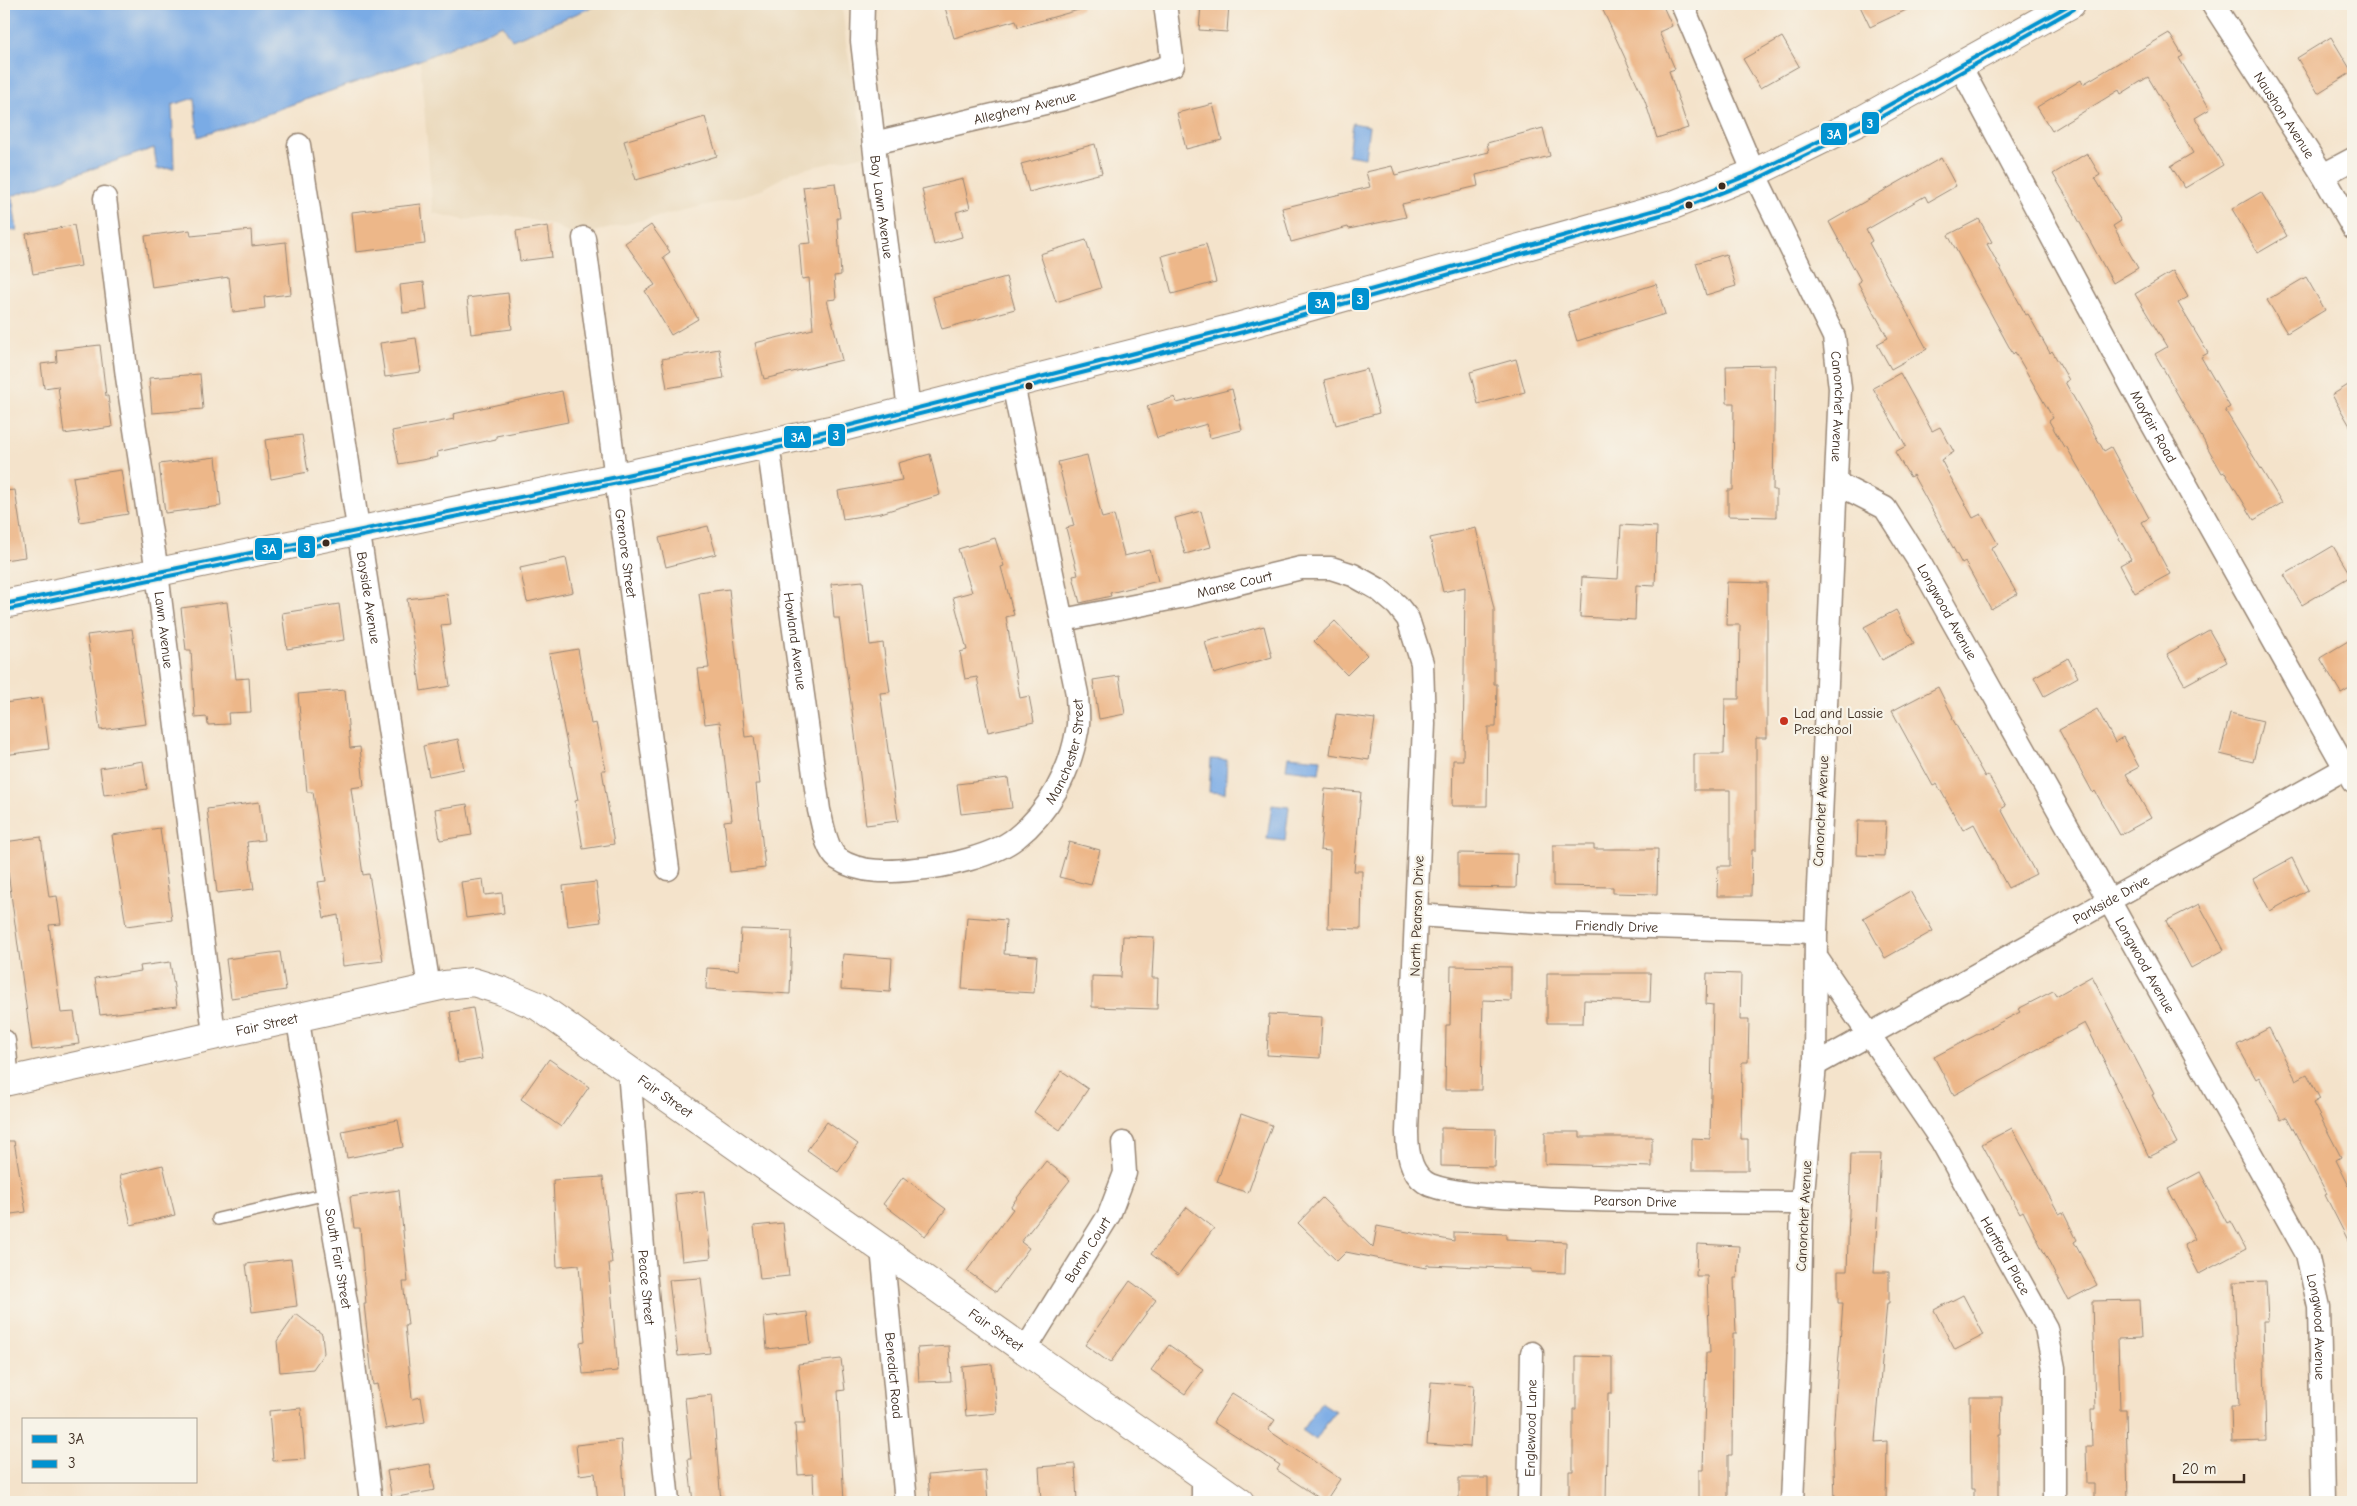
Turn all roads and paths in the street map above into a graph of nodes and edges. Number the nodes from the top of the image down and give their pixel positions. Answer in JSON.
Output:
{"nodes":[{"id":1,"x":863,"y":4,"type":"edge"},
{"id":2,"x":1165,"y":4,"type":"edge"},
{"id":3,"x":1682,"y":4,"type":"edge"},
{"id":4,"x":2071,"y":4,"type":"edge"},
{"id":5,"x":2213,"y":4,"type":"edge"},
{"id":6,"x":1960,"y":66,"type":"junction"},
{"id":7,"x":874,"y":143,"type":"junction"},
{"id":8,"x":299,"y":146,"type":"dead end"},
{"id":9,"x":2353,"y":159,"type":"edge"},
{"id":10,"x":1754,"y":173,"type":"junction"},
{"id":11,"x":2323,"y":175,"type":"junction"},
{"id":12,"x":106,"y":198,"type":"dead end"},
{"id":13,"x":2353,"y":228,"type":"edge"},
{"id":14,"x":584,"y":238,"type":"dead end"},
{"id":15,"x":1013,"y":384,"type":"junction"},
{"id":16,"x":910,"y":409,"type":"junction"},
{"id":17,"x":768,"y":444,"type":"junction"},
{"id":18,"x":617,"y":477,"type":"junction"},
{"id":19,"x":1836,"y":483,"type":"junction"},
{"id":20,"x":357,"y":529,"type":"junction"},
{"id":21,"x":157,"y":572,"type":"junction"},
{"id":22,"x":4,"y":604,"type":"edge"},
{"id":23,"x":1397,"y":605,"type":"joint"},
{"id":24,"x":1063,"y":620,"type":"junction"},
{"id":25,"x":2351,"y":772,"type":"edge"},
{"id":26,"x":826,"y":836,"type":"joint"},
{"id":27,"x":668,"y":869,"type":"dead end"},
{"id":28,"x":2110,"y":900,"type":"junction"},
{"id":29,"x":1417,"y":915,"type":"junction"},
{"id":30,"x":1816,"y":932,"type":"junction"},
{"id":31,"x":1816,"y":957,"type":"junction"},
{"id":32,"x":429,"y":988,"type":"junction"},
{"id":33,"x":298,"y":1016,"type":"junction"},
{"id":34,"x":214,"y":1034,"type":"junction"},
{"id":35,"x":1868,"y":1036,"type":"junction"},
{"id":36,"x":4,"y":1041,"type":"edge"},
{"id":37,"x":1815,"y":1065,"type":"junction"},
{"id":38,"x":629,"y":1070,"type":"junction"},
{"id":39,"x":6,"y":1082,"type":"edge"},
{"id":40,"x":1123,"y":1143,"type":"dead end"},
{"id":41,"x":1469,"y":1192,"type":"joint"},
{"id":42,"x":327,"y":1194,"type":"junction"},
{"id":43,"x":1802,"y":1203,"type":"junction"},
{"id":44,"x":218,"y":1219,"type":"dead end"},
{"id":45,"x":882,"y":1248,"type":"junction"},
{"id":46,"x":1025,"y":1350,"type":"junction"},
{"id":47,"x":1532,"y":1353,"type":"dead end"},
{"id":48,"x":1203,"y":1489,"type":"edge"},
{"id":49,"x":371,"y":1502,"type":"edge"},
{"id":50,"x":668,"y":1502,"type":"edge"},
{"id":51,"x":906,"y":1502,"type":"edge"},
{"id":52,"x":1240,"y":1502,"type":"edge"},
{"id":53,"x":1529,"y":1502,"type":"edge"},
{"id":54,"x":1792,"y":1502,"type":"edge"},
{"id":55,"x":2054,"y":1502,"type":"edge"},
{"id":56,"x":2323,"y":1502,"type":"edge"}],
"edges":[{"from":1,"to":7,"type":"street","name":"Bay Lawn Avenue"},
{"from":2,"to":7,"type":"street","name":"Allegheny Avenue"},
{"from":3,"to":10,"type":"street","name":"Canonchet Avenue"},
{"from":4,"to":6,"type":"street"},
{"from":5,"to":11,"type":"street","name":"Naushon Avenue"},
{"from":6,"to":10,"type":"street"},
{"from":6,"to":25,"type":"street","name":"Mayfair Road"},
{"from":7,"to":16,"type":"street","name":"Bay Lawn Avenue"},
{"from":8,"to":20,"type":"street","name":"Bayside Avenue"},
{"from":9,"to":11,"type":"street"},
{"from":10,"to":15,"type":"street"},
{"from":10,"to":19,"type":"street","name":"Canonchet Avenue"},
{"from":11,"to":13,"type":"street","name":"Naushon Avenue"},
{"from":12,"to":21,"type":"street","name":"Lawn Avenue"},
{"from":14,"to":18,"type":"street","name":"Grenore Street"},
{"from":15,"to":16,"type":"street"},
{"from":15,"to":24,"type":"street","name":"Manchester Street"},
{"from":16,"to":17,"type":"street"},
{"from":17,"to":18,"type":"street"},
{"from":17,"to":26,"type":"street","name":"Howland Avenue"},
{"from":18,"to":20,"type":"street"},
{"from":18,"to":27,"type":"street","name":"Grenore Street"},
{"from":19,"to":28,"type":"street","name":"Longwood Avenue"},
{"from":19,"to":30,"type":"street","name":"Canonchet Avenue"},
{"from":20,"to":21,"type":"street"},
{"from":20,"to":32,"type":"street","name":"Bayside Avenue"},
{"from":21,"to":22,"type":"street"},
{"from":21,"to":34,"type":"street","name":"Lawn Avenue"},
{"from":23,"to":24,"type":"street","name":"Manse Court"},
{"from":23,"to":29,"type":"street","name":"North Pearson Drive"},
{"from":24,"to":26,"type":"street","name":"Manchester Street"},
{"from":25,"to":28,"type":"street","name":"Parkside Drive"},
{"from":28,"to":35,"type":"street","name":"Parkside Drive"},
{"from":28,"to":56,"type":"street","name":"Longwood Avenue"},
{"from":29,"to":30,"type":"street","name":"Friendly Drive"},
{"from":29,"to":41,"type":"street","name":"North Pearson Drive"},
{"from":30,"to":31,"type":"street","name":"Canonchet Avenue"},
{"from":31,"to":35,"type":"street","name":"Hartford Place"},
{"from":31,"to":37,"type":"street","name":"Canonchet Avenue"},
{"from":32,"to":33,"type":"street","name":"Fair Street"},
{"from":32,"to":38,"type":"street","name":"Fair Street"},
{"from":33,"to":34,"type":"street","name":"Fair Street"},
{"from":33,"to":42,"type":"street","name":"South Fair Street"},
{"from":34,"to":39,"type":"street","name":"Fair Street"},
{"from":35,"to":37,"type":"street"},
{"from":35,"to":55,"type":"street","name":"Hartford Place"},
{"from":36,"to":39,"type":"street"},
{"from":37,"to":43,"type":"street","name":"Canonchet Avenue"},
{"from":38,"to":45,"type":"street","name":"Fair Street"},
{"from":38,"to":50,"type":"street","name":"Peace Street"},
{"from":40,"to":46,"type":"street","name":"Baron Court"},
{"from":41,"to":43,"type":"street","name":"Pearson Drive"},
{"from":42,"to":44,"type":"lane"},
{"from":42,"to":49,"type":"street","name":"South Fair Street"},
{"from":43,"to":54,"type":"street","name":"Canonchet Avenue"},
{"from":45,"to":46,"type":"street","name":"Fair Street"},
{"from":45,"to":51,"type":"street","name":"Benedict Road"},
{"from":46,"to":48,"type":"street","name":"Fair Street"},
{"from":47,"to":53,"type":"street","name":"Englewood Lane"},
{"from":48,"to":52,"type":"street","name":"Fair Street"}]}
